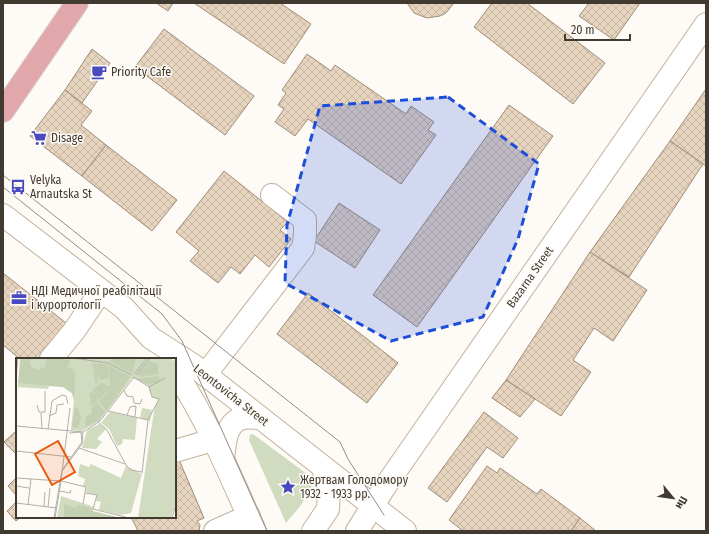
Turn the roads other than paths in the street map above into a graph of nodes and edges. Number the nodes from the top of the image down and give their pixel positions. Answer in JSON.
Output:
{"nodes":[{"id":1,"x":77,"y":3,"type":"edge"},
{"id":2,"x":706,"y":24,"type":"edge"},
{"id":3,"x":3,"y":111,"type":"edge"},
{"id":4,"x":272,"y":196,"type":"dead end"},
{"id":5,"x":3,"y":215,"type":"edge"},
{"id":6,"x":101,"y":291,"type":"junction"},
{"id":7,"x":151,"y":338,"type":"junction"},
{"id":8,"x":52,"y":358,"type":"edge"},
{"id":9,"x":165,"y":358,"type":"edge"},
{"id":10,"x":176,"y":372,"type":"edge"},
{"id":11,"x":205,"y":374,"type":"junction"},
{"id":12,"x":260,"y":418,"type":"junction"},
{"id":13,"x":213,"y":440,"type":"junction"},
{"id":14,"x":176,"y":451,"type":"edge"},
{"id":15,"x":223,"y":459,"type":"junction"},
{"id":16,"x":323,"y":467,"type":"junction"},
{"id":17,"x":379,"y":510,"type":"junction"},
{"id":18,"x":252,"y":524,"type":"edge"},
{"id":19,"x":215,"y":531,"type":"edge"},
{"id":20,"x":313,"y":531,"type":"edge"},
{"id":21,"x":357,"y":531,"type":"edge"},
{"id":22,"x":405,"y":531,"type":"edge"}],
"edges":[{"from":1,"to":3,"type":"main road"},
{"from":2,"to":17,"type":"street","name":"Bazarna Street"},
{"from":4,"to":11,"type":"street"},
{"from":5,"to":6,"type":"street","name":"Leontovicha Street"},
{"from":6,"to":7,"type":"street","name":"Leontovicha Street"},
{"from":6,"to":8,"type":"street"},
{"from":7,"to":9,"type":"street"},
{"from":7,"to":11,"type":"street","name":"Leontovicha Street"},
{"from":10,"to":13,"type":"street"},
{"from":11,"to":12,"type":"street","name":"Leontovicha Street"},
{"from":12,"to":15,"type":"street"},
{"from":12,"to":16,"type":"street","name":"Leontovicha Street"},
{"from":13,"to":14,"type":"street"},
{"from":13,"to":15,"type":"street"},
{"from":15,"to":18,"type":"street"},
{"from":16,"to":17,"type":"street","name":"Leontovicha Street"},
{"from":16,"to":20,"type":"street"},
{"from":17,"to":21,"type":"street","name":"Bazarna Street"},
{"from":17,"to":22,"type":"street","name":"Leontovicha Street"},
{"from":18,"to":19,"type":"street"}]}
